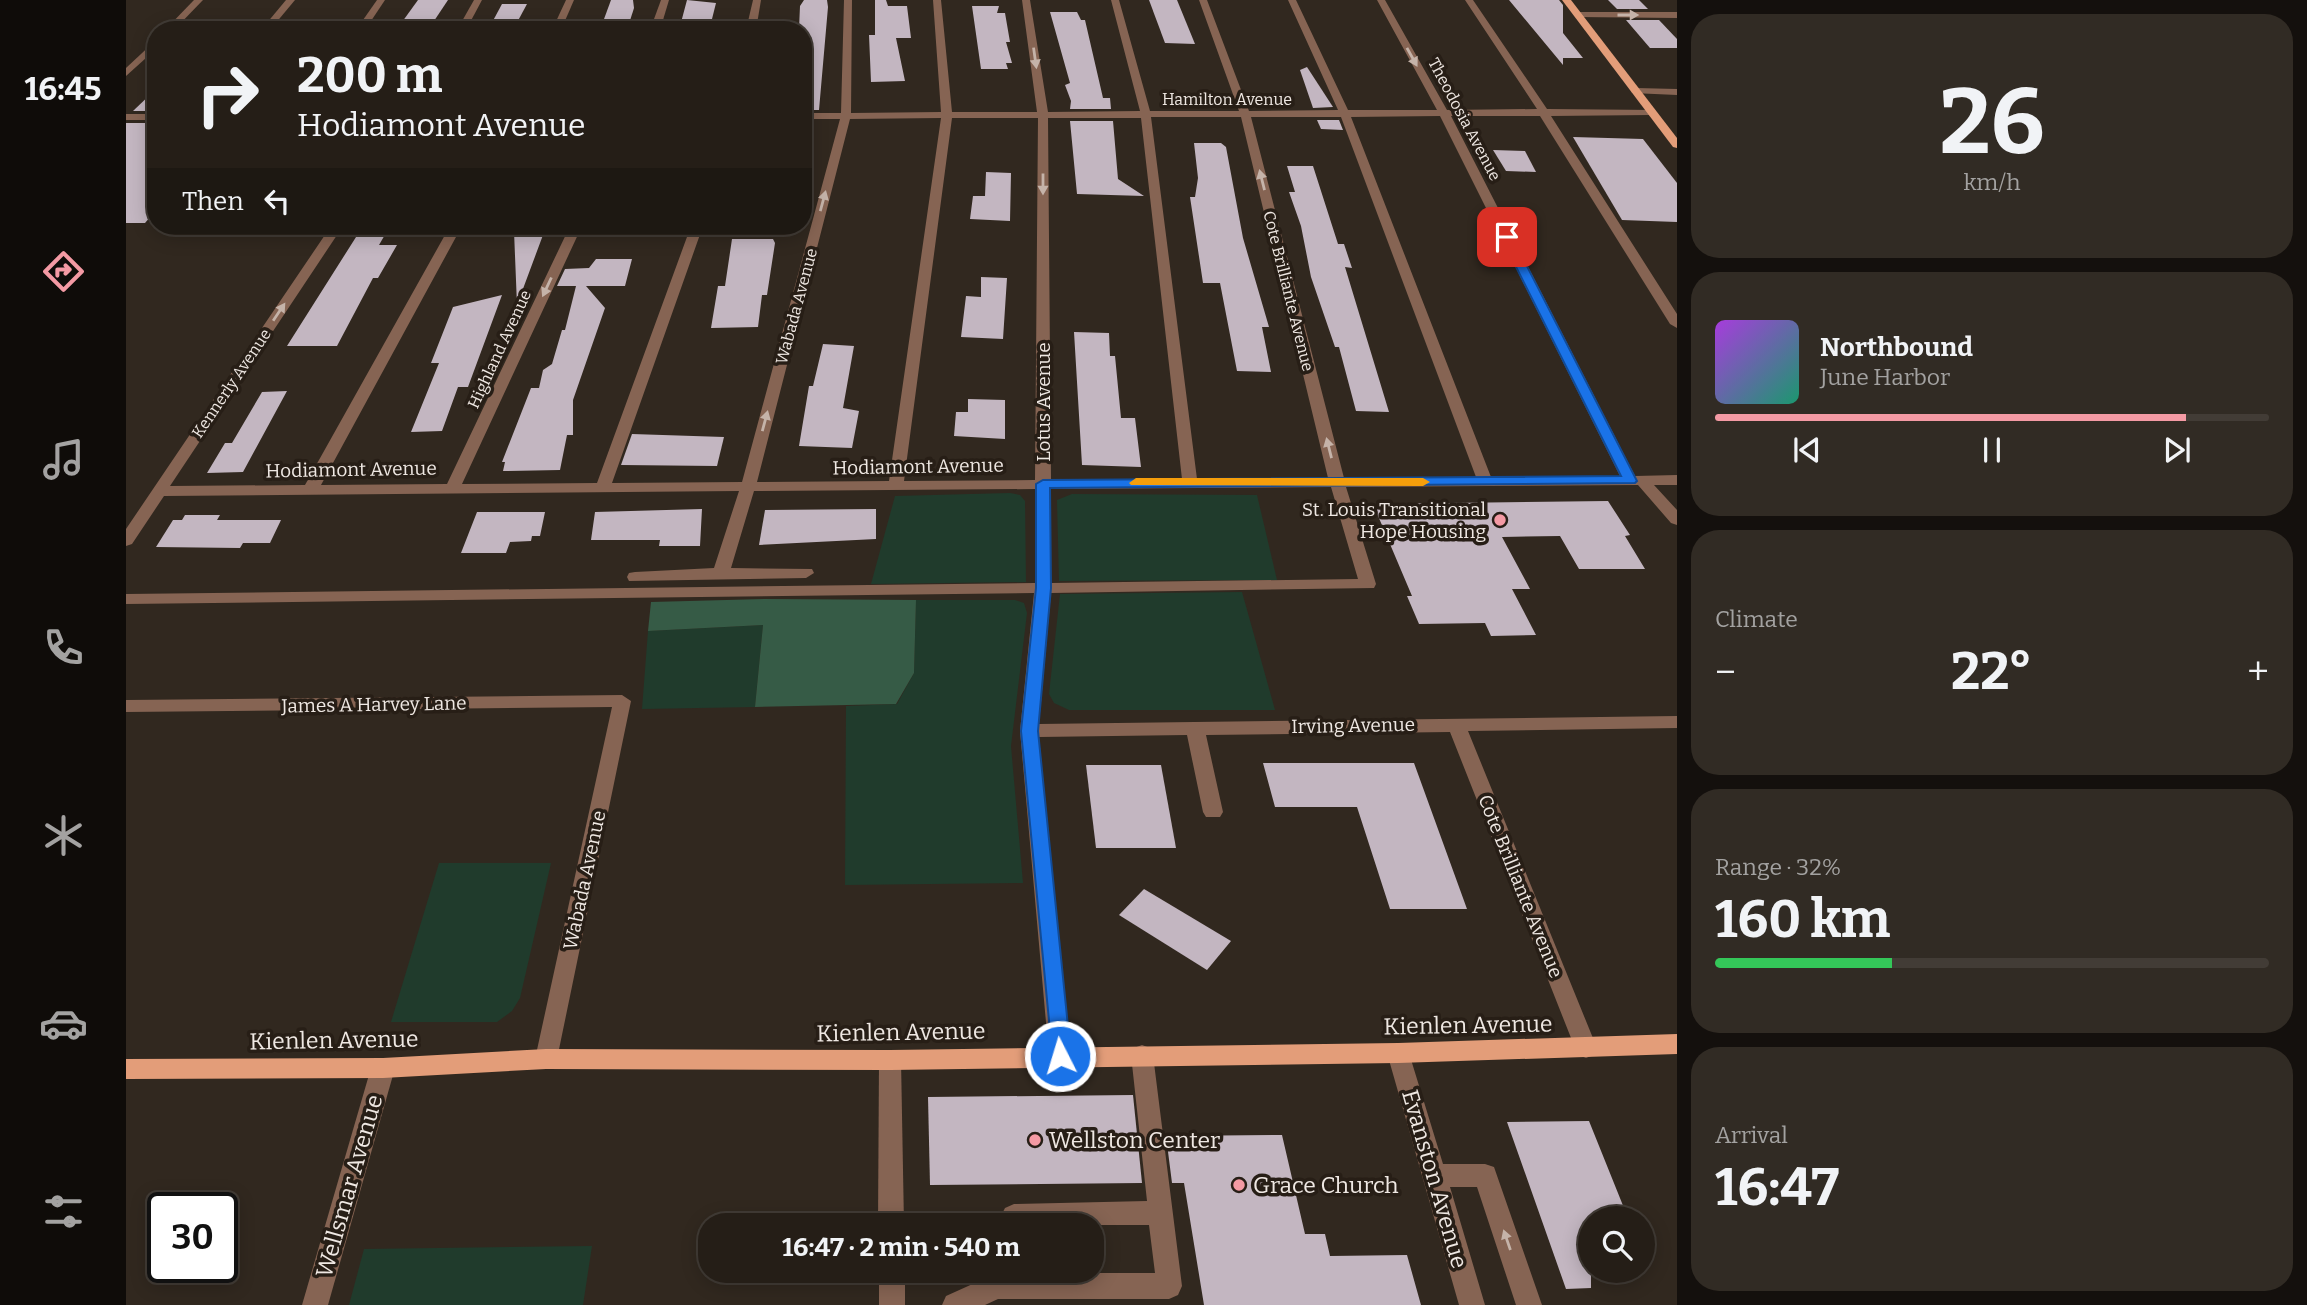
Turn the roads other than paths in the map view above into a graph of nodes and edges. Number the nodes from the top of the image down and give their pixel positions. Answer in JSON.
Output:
{"nodes":[{"id":1,"x":199,"y":0,"type":"edge"},
{"id":2,"x":291,"y":0,"type":"edge"},
{"id":3,"x":381,"y":0,"type":"edge"},
{"id":4,"x":478,"y":0,"type":"edge"},
{"id":5,"x":570,"y":0,"type":"edge"},
{"id":6,"x":664,"y":0,"type":"edge"},
{"id":7,"x":757,"y":0,"type":"edge"},
{"id":8,"x":848,"y":0,"type":"edge"},
{"id":9,"x":937,"y":0,"type":"edge"},
{"id":10,"x":1026,"y":0,"type":"edge"},
{"id":11,"x":1115,"y":0,"type":"edge"},
{"id":12,"x":1203,"y":0,"type":"edge"},
{"id":13,"x":1292,"y":0,"type":"edge"},
{"id":14,"x":1381,"y":0,"type":"edge"},
{"id":15,"x":1469,"y":0,"type":"edge"},
{"id":16,"x":1566,"y":0,"type":"edge"},
{"id":17,"x":1675,"y":11,"type":"edge"},
{"id":18,"x":1579,"y":15,"type":"junction"},
{"id":19,"x":178,"y":21,"type":"edge"},
{"id":20,"x":273,"y":21,"type":"edge"},
{"id":21,"x":366,"y":21,"type":"edge"},
{"id":22,"x":466,"y":21,"type":"edge"},
{"id":23,"x":560,"y":21,"type":"edge"},
{"id":24,"x":658,"y":21,"type":"edge"},
{"id":25,"x":753,"y":21,"type":"edge"},
{"id":26,"x":1677,"y":25,"type":"edge"},
{"id":27,"x":1587,"y":26,"type":"junction"},
{"id":28,"x":147,"y":52,"type":"edge"},
{"id":29,"x":126,"y":73,"type":"edge"},
{"id":30,"x":1636,"y":92,"type":"junction"},
{"id":31,"x":1677,"y":92,"type":"edge"},
{"id":32,"x":1651,"y":111,"type":"junction"},
{"id":33,"x":1544,"y":113,"type":"junction"},
{"id":34,"x":1245,"y":114,"type":"junction"},
{"id":35,"x":1345,"y":114,"type":"junction"},
{"id":36,"x":1444,"y":114,"type":"junction"},
{"id":37,"x":1146,"y":115,"type":"junction"},
{"id":38,"x":812,"y":116,"type":"edge"},
{"id":39,"x":846,"y":116,"type":"junction"},
{"id":40,"x":947,"y":116,"type":"junction"},
{"id":41,"x":1043,"y":116,"type":"junction"},
{"id":42,"x":126,"y":117,"type":"edge"},
{"id":43,"x":147,"y":117,"type":"edge"},
{"id":44,"x":1677,"y":145,"type":"edge"},
{"id":45,"x":331,"y":235,"type":"edge"},
{"id":46,"x":451,"y":235,"type":"edge"},
{"id":47,"x":572,"y":235,"type":"edge"},
{"id":48,"x":694,"y":235,"type":"edge"},
{"id":49,"x":1677,"y":324,"type":"edge"},
{"id":50,"x":1677,"y":480,"type":"edge"},
{"id":51,"x":1485,"y":481,"type":"junction"},
{"id":52,"x":1637,"y":481,"type":"junction"},
{"id":53,"x":1190,"y":482,"type":"junction"},
{"id":54,"x":1337,"y":482,"type":"junction"},
{"id":55,"x":1043,"y":484,"type":"junction"},
{"id":56,"x":896,"y":485,"type":"junction"},
{"id":57,"x":748,"y":486,"type":"junction"},
{"id":58,"x":453,"y":487,"type":"junction"},
{"id":59,"x":603,"y":487,"type":"junction"},
{"id":60,"x":311,"y":489,"type":"junction"},
{"id":61,"x":159,"y":491,"type":"junction"},
{"id":62,"x":1677,"y":520,"type":"edge"},
{"id":63,"x":126,"y":541,"type":"edge"},
{"id":64,"x":722,"y":573,"type":"junction"},
{"id":65,"x":806,"y":573,"type":"dead end"},
{"id":66,"x":635,"y":577,"type":"dead end"},
{"id":67,"x":1044,"y":588,"type":"junction"},
{"id":68,"x":126,"y":599,"type":"edge"},
{"id":69,"x":622,"y":701,"type":"joint"},
{"id":70,"x":126,"y":706,"type":"edge"},
{"id":71,"x":1677,"y":722,"type":"edge"},
{"id":72,"x":1457,"y":724,"type":"junction"},
{"id":73,"x":1195,"y":728,"type":"junction"},
{"id":74,"x":1029,"y":731,"type":"junction"},
{"id":75,"x":1213,"y":812,"type":"dead end"},
{"id":76,"x":1677,"y":1044,"type":"edge"},
{"id":77,"x":1586,"y":1048,"type":"junction"},
{"id":78,"x":1398,"y":1053,"type":"junction"},
{"id":79,"x":1142,"y":1055,"type":"junction"},
{"id":80,"x":1060,"y":1056,"type":"junction"},
{"id":81,"x":545,"y":1059,"type":"junction"},
{"id":82,"x":890,"y":1059,"type":"junction"},
{"id":83,"x":383,"y":1068,"type":"junction"},
{"id":84,"x":126,"y":1069,"type":"edge"},
{"id":85,"x":1434,"y":1176,"type":"junction"},
{"id":86,"x":891,"y":1213,"type":"edge"},
{"id":87,"x":1161,"y":1213,"type":"junction"},
{"id":88,"x":1104,"y":1214,"type":"edge"},
{"id":89,"x":1104,"y":1282,"type":"edge"},
{"id":90,"x":892,"y":1283,"type":"edge"},
{"id":91,"x":1006,"y":1283,"type":"edge"},
{"id":92,"x":315,"y":1305,"type":"edge"},
{"id":93,"x":892,"y":1305,"type":"edge"},
{"id":94,"x":955,"y":1305,"type":"edge"},
{"id":95,"x":1472,"y":1305,"type":"edge"},
{"id":96,"x":1529,"y":1305,"type":"edge"}],
"edges":[{"from":1,"to":19,"type":"street"},
{"from":2,"to":20,"type":"street"},
{"from":3,"to":21,"type":"street"},
{"from":4,"to":22,"type":"street"},
{"from":5,"to":23,"type":"street"},
{"from":6,"to":24,"type":"street"},
{"from":7,"to":25,"type":"street"},
{"from":8,"to":39,"type":"street","name":"Wabada Avenue"},
{"from":9,"to":40,"type":"street"},
{"from":10,"to":41,"type":"street","name":"Lotus Avenue","one_way":true},
{"from":11,"to":37,"type":"street"},
{"from":12,"to":34,"type":"street","name":"Cote Brilliante Avenue"},
{"from":13,"to":35,"type":"street"},
{"from":14,"to":36,"type":"street","name":"Theodosia Avenue","one_way":true},
{"from":15,"to":33,"type":"street"},
{"from":16,"to":18,"type":"main road"},
{"from":18,"to":17,"type":"street","one_way":true},
{"from":18,"to":27,"type":"main road"},
{"from":26,"to":27,"type":"street"},
{"from":27,"to":30,"type":"main road"},
{"from":28,"to":29,"type":"street"},
{"from":30,"to":31,"type":"street"},
{"from":30,"to":32,"type":"main road"},
{"from":32,"to":33,"type":"street","name":"Hamilton Avenue"},
{"from":32,"to":44,"type":"main road"},
{"from":33,"to":36,"type":"street","name":"Hamilton Avenue"},
{"from":33,"to":49,"type":"street"},
{"from":34,"to":35,"type":"street","name":"Hamilton Avenue"},
{"from":34,"to":37,"type":"street","name":"Hamilton Avenue"},
{"from":54,"to":34,"type":"street","name":"Cote Brilliante Avenue","one_way":true},
{"from":35,"to":36,"type":"street","name":"Hamilton Avenue"},
{"from":35,"to":51,"type":"street"},
{"from":36,"to":52,"type":"street","name":"Theodosia Avenue"},
{"from":37,"to":41,"type":"street","name":"Hamilton Avenue"},
{"from":37,"to":53,"type":"street"},
{"from":38,"to":39,"type":"street","name":"Hamilton Avenue"},
{"from":39,"to":40,"type":"street","name":"Hamilton Avenue"},
{"from":57,"to":39,"type":"street","name":"Wabada Avenue","one_way":true},
{"from":40,"to":41,"type":"street","name":"Hamilton Avenue"},
{"from":40,"to":56,"type":"street"},
{"from":41,"to":55,"type":"street","name":"Lotus Avenue","one_way":true},
{"from":42,"to":43,"type":"street"},
{"from":61,"to":45,"type":"street","name":"Kennerly Avenue","one_way":true},
{"from":46,"to":60,"type":"street"},
{"from":47,"to":58,"type":"street","name":"Highland Avenue","one_way":true},
{"from":48,"to":59,"type":"street"},
{"from":50,"to":52,"type":"street","name":"Hodiamont Avenue"},
{"from":51,"to":52,"type":"street","name":"Hodiamont Avenue"},
{"from":51,"to":54,"type":"street","name":"Hodiamont Avenue"},
{"from":52,"to":62,"type":"street","name":"Theodosia Avenue"},
{"from":53,"to":54,"type":"street","name":"Hodiamont Avenue"},
{"from":53,"to":55,"type":"street","name":"Hodiamont Avenue"},
{"from":54,"to":67,"type":"street","name":"Cote Brilliante Avenue"},
{"from":55,"to":56,"type":"street","name":"Hodiamont Avenue"},
{"from":55,"to":67,"type":"street","name":"Lotus Avenue"},
{"from":56,"to":57,"type":"street","name":"Hodiamont Avenue"},
{"from":57,"to":59,"type":"street","name":"Hodiamont Avenue"},
{"from":57,"to":64,"type":"street","name":"Wabada Avenue"},
{"from":58,"to":59,"type":"street","name":"Hodiamont Avenue"},
{"from":58,"to":60,"type":"street","name":"Hodiamont Avenue"},
{"from":60,"to":61,"type":"street","name":"Hodiamont Avenue"},
{"from":61,"to":63,"type":"street","name":"Kennerly Avenue"},
{"from":64,"to":65,"type":"street"},
{"from":64,"to":66,"type":"street"},
{"from":67,"to":68,"type":"street"},
{"from":67,"to":74,"type":"street","name":"Lotus Avenue"},
{"from":69,"to":70,"type":"street","name":"James A Harvey Lane"},
{"from":69,"to":81,"type":"street","name":"Wabada Avenue"},
{"from":71,"to":72,"type":"street","name":"Irving Avenue"},
{"from":72,"to":73,"type":"street","name":"Irving Avenue"},
{"from":72,"to":77,"type":"street","name":"Cote Brilliante Avenue"},
{"from":73,"to":74,"type":"street","name":"Irving Avenue"},
{"from":73,"to":75,"type":"street"},
{"from":74,"to":80,"type":"street","name":"Lotus Avenue"},
{"from":76,"to":77,"type":"main road","name":"Kienlen Avenue"},
{"from":77,"to":78,"type":"main road","name":"Kienlen Avenue"},
{"from":78,"to":79,"type":"main road","name":"Kienlen Avenue"},
{"from":78,"to":85,"type":"street","name":"Evanston Avenue"},
{"from":79,"to":80,"type":"main road","name":"Kienlen Avenue"},
{"from":79,"to":87,"type":"street"},
{"from":80,"to":82,"type":"main road","name":"Kienlen Avenue"},
{"from":81,"to":82,"type":"main road","name":"Kienlen Avenue"},
{"from":81,"to":83,"type":"main road","name":"Kienlen Avenue"},
{"from":82,"to":86,"type":"street"},
{"from":83,"to":84,"type":"main road","name":"Kienlen Avenue"},
{"from":83,"to":92,"type":"street","name":"Wellsmar Avenue"},
{"from":85,"to":95,"type":"street","name":"Evanston Avenue"},
{"from":96,"to":85,"type":"street","one_way":true},
{"from":87,"to":88,"type":"street"},
{"from":87,"to":89,"type":"street"},
{"from":90,"to":93,"type":"street"},
{"from":91,"to":94,"type":"street"}]}
